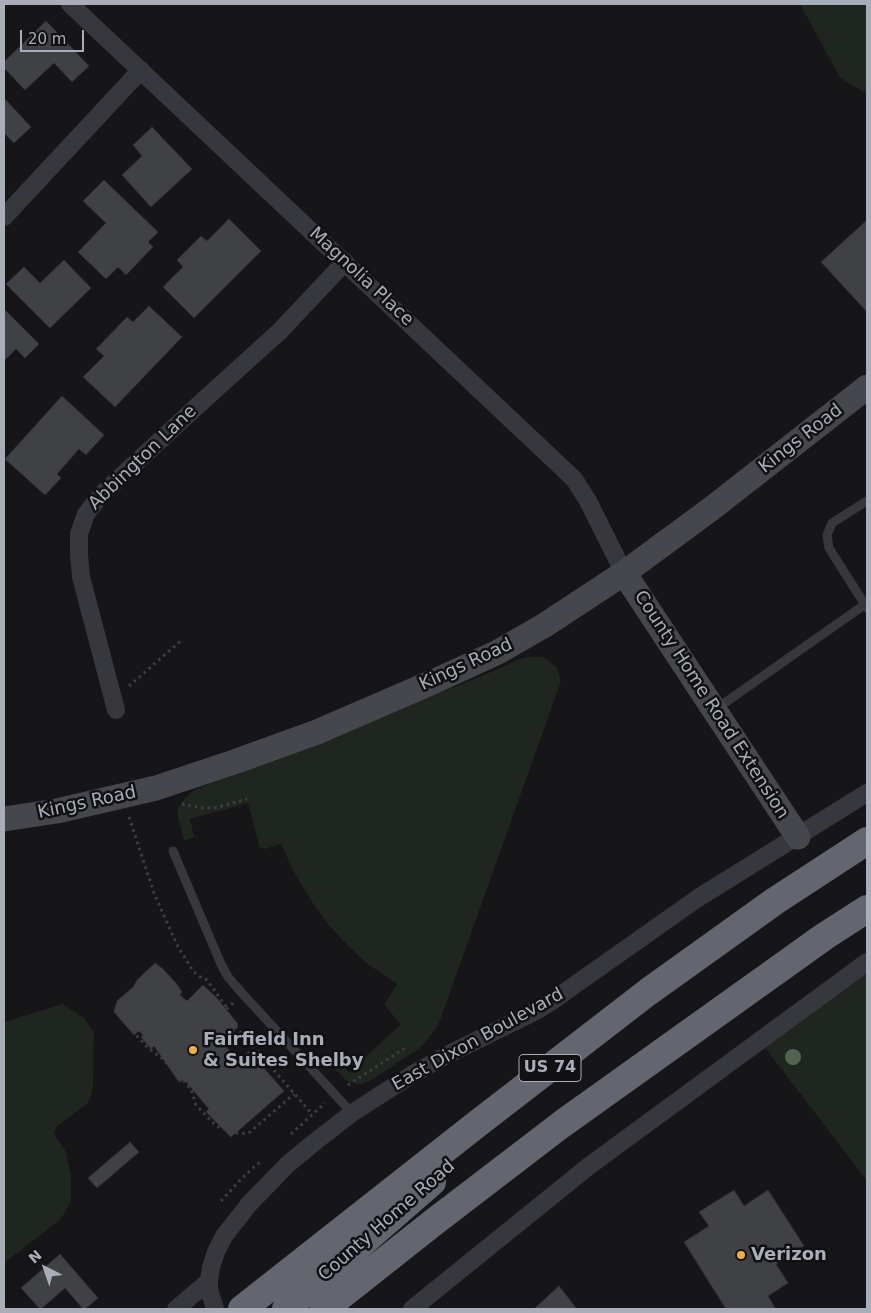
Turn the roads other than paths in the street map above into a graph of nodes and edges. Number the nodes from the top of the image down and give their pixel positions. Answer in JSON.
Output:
{"nodes":[{"id":1,"x":70,"y":4,"type":"edge"},
{"id":2,"x":141,"y":70,"type":"junction"},
{"id":3,"x":4,"y":217,"type":"edge"},
{"id":4,"x":345,"y":262,"type":"junction"},
{"id":5,"x":867,"y":387,"type":"edge"},
{"id":6,"x":867,"y":501,"type":"edge"},
{"id":7,"x":624,"y":573,"type":"junction"},
{"id":8,"x":866,"y":605,"type":"edge"},
{"id":9,"x":115,"y":705,"type":"road end"},
{"id":10,"x":715,"y":710,"type":"junction"},
{"id":11,"x":867,"y":793,"type":"edge"},
{"id":12,"x":4,"y":820,"type":"edge"},
{"id":13,"x":798,"y":837,"type":"junction"},
{"id":14,"x":867,"y":842,"type":"edge"},
{"id":15,"x":173,"y":851,"type":"dead end"},
{"id":16,"x":867,"y":909,"type":"edge"},
{"id":17,"x":867,"y":962,"type":"edge"},
{"id":18,"x":352,"y":1113,"type":"junction"},
{"id":19,"x":477,"y":1124,"type":"junction"},
{"id":20,"x":209,"y":1280,"type":"junction"},
{"id":21,"x":176,"y":1309,"type":"edge"},
{"id":22,"x":215,"y":1309,"type":"edge"},
{"id":23,"x":242,"y":1309,"type":"edge"},
{"id":24,"x":286,"y":1309,"type":"edge"},
{"id":25,"x":324,"y":1309,"type":"edge"},
{"id":26,"x":412,"y":1309,"type":"edge"}],
"edges":[{"from":1,"to":2,"type":"street","name":"Magnolia Place"},
{"from":2,"to":3,"type":"street"},
{"from":2,"to":4,"type":"street","name":"Magnolia Place"},
{"from":4,"to":7,"type":"street","name":"Magnolia Place"},
{"from":4,"to":9,"type":"street","name":"Abbington Lane"},
{"from":5,"to":7,"type":"street","name":"Kings Road"},
{"from":6,"to":8,"type":"lane"},
{"from":7,"to":10,"type":"street","name":"County Home Road Extension"},
{"from":7,"to":12,"type":"street","name":"Kings Road"},
{"from":8,"to":10,"type":"lane"},
{"from":10,"to":13,"type":"street","name":"County Home Road Extension"},
{"from":11,"to":13,"type":"street","name":"East Dixon Boulevard"},
{"from":13,"to":18,"type":"street","name":"East Dixon Boulevard"},
{"from":14,"to":19,"type":"highway","number":"US 74"},
{"from":15,"to":18,"type":"lane"},
{"from":16,"to":25,"type":"highway","number":"US 74"},
{"from":17,"to":26,"type":"street"},
{"from":18,"to":20,"type":"street","name":"East Dixon Boulevard"},
{"from":19,"to":23,"type":"highway","number":"US 74"},
{"from":19,"to":24,"type":"highway","name":"County Home Road"},
{"from":20,"to":21,"type":"street"},
{"from":20,"to":22,"type":"street","name":"East Dixon Boulevard"}]}
